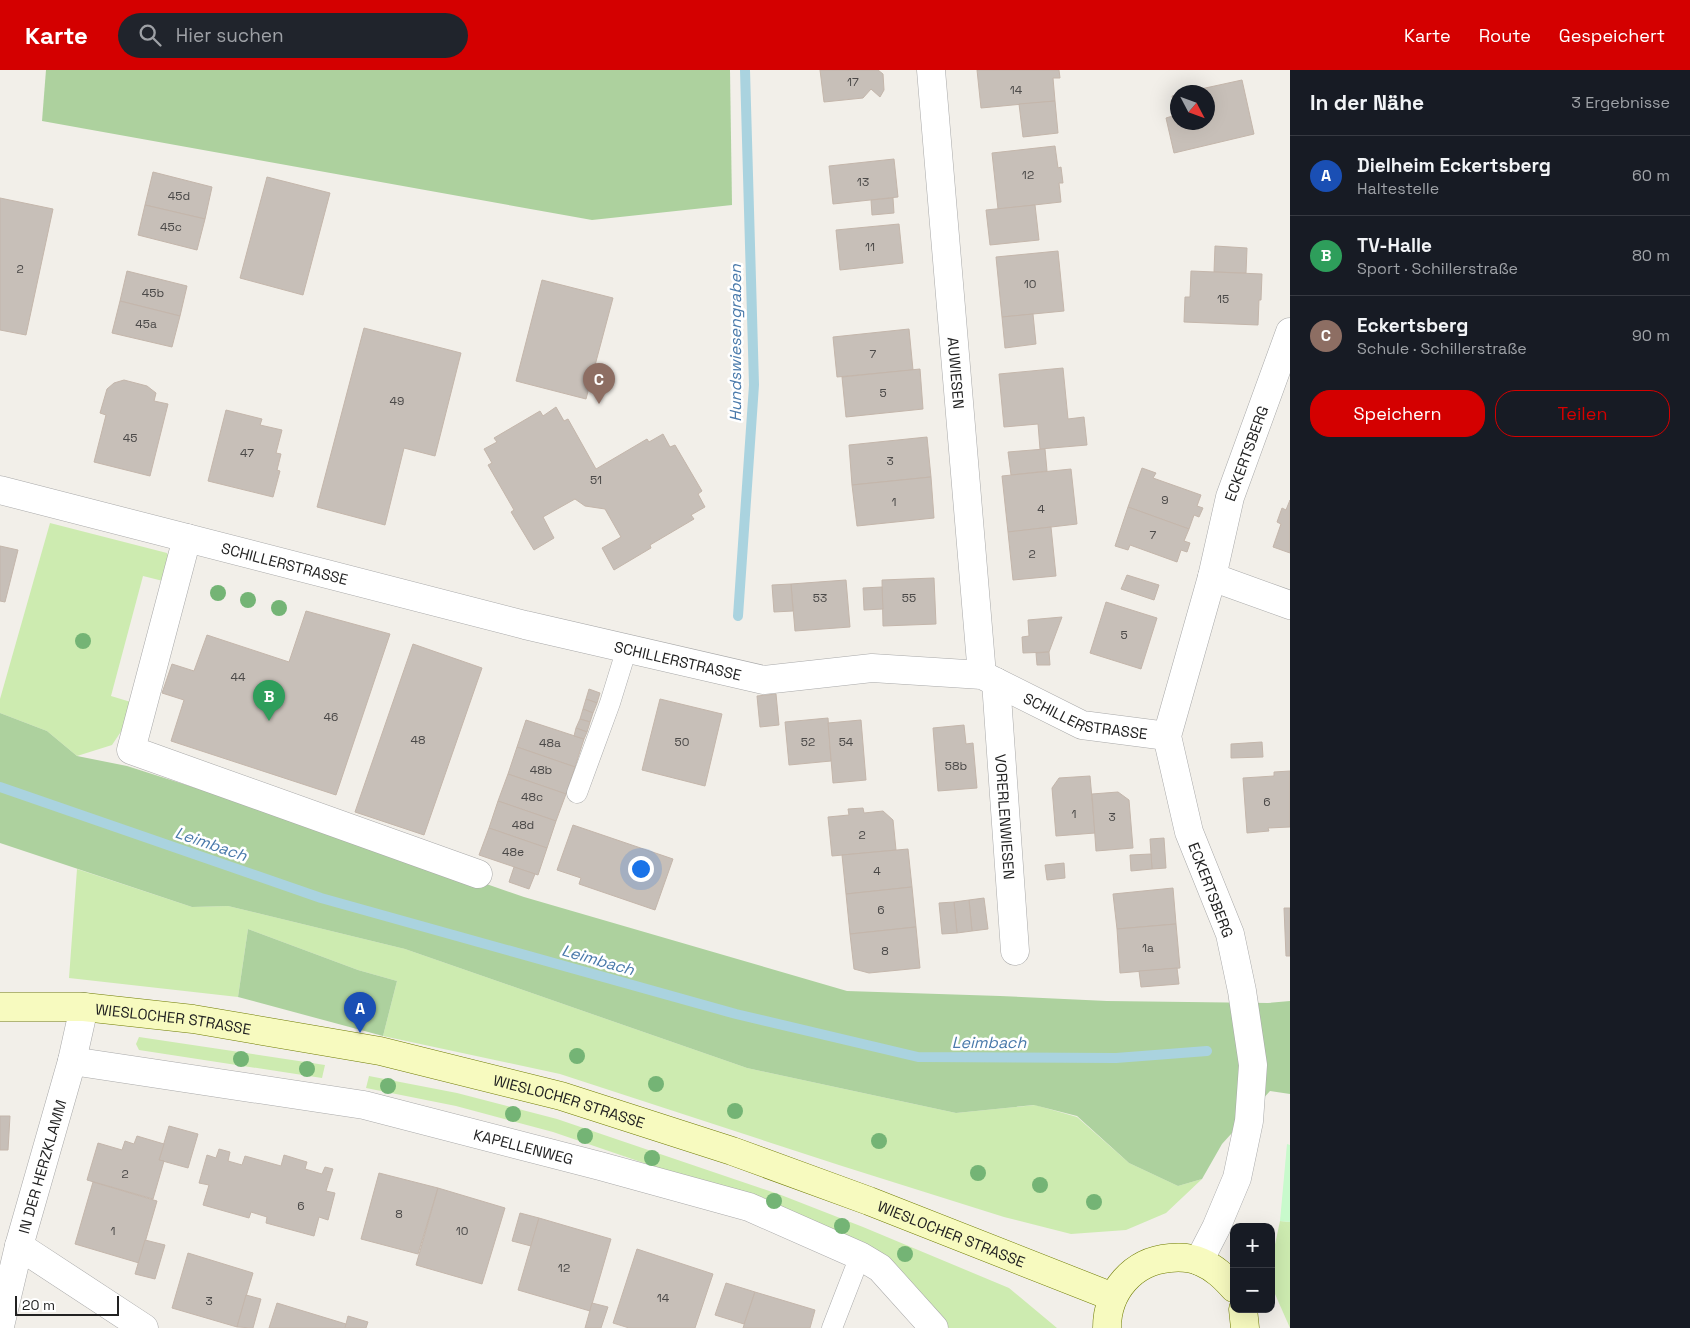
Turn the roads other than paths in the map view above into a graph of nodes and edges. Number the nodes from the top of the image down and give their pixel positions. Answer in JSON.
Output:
{"nodes":[{"id":1,"x":931,"y":70,"type":"edge"},
{"id":2,"x":1290,"y":332,"type":"edge"},
{"id":3,"x":0,"y":490,"type":"edge"},
{"id":4,"x":187,"y":538,"type":"junction"},
{"id":5,"x":1212,"y":577,"type":"junction"},
{"id":6,"x":1290,"y":605,"type":"edge"},
{"id":7,"x":627,"y":648,"type":"junction"},
{"id":8,"x":989,"y":678,"type":"junction"},
{"id":9,"x":1167,"y":736,"type":"junction"},
{"id":10,"x":577,"y":793,"type":"dead end"},
{"id":11,"x":478,"y":874,"type":"dead end"},
{"id":12,"x":1015,"y":951,"type":"dead end"},
{"id":13,"x":0,"y":1007,"type":"edge"},
{"id":14,"x":84,"y":1007,"type":"junction"},
{"id":15,"x":72,"y":1061,"type":"junction"},
{"id":16,"x":19,"y":1246,"type":"junction"},
{"id":17,"x":860,"y":1256,"type":"junction"},
{"id":18,"x":1199,"y":1261,"type":"junction"},
{"id":19,"x":1230,"y":1284,"type":"edge"},
{"id":20,"x":1113,"y":1297,"type":"junction"},
{"id":21,"x":1243,"y":1313,"type":"edge"},
{"id":22,"x":0,"y":1326,"type":"edge"},
{"id":23,"x":144,"y":1328,"type":"edge"},
{"id":24,"x":832,"y":1328,"type":"edge"},
{"id":25,"x":934,"y":1328,"type":"edge"},
{"id":26,"x":1107,"y":1328,"type":"edge"},
{"id":27,"x":1245,"y":1328,"type":"edge"}],
"edges":[{"from":1,"to":8,"type":"street","name":"AUWIESEN"},
{"from":2,"to":5,"type":"street","name":"ECKERTSBERG"},
{"from":3,"to":4,"type":"street","name":"SCHILLERSTRASSE"},
{"from":4,"to":7,"type":"street","name":"SCHILLERSTRASSE"},
{"from":4,"to":11,"type":"street"},
{"from":5,"to":6,"type":"street"},
{"from":5,"to":9,"type":"street","name":"ECKERTSBERG"},
{"from":7,"to":8,"type":"street","name":"SCHILLERSTRASSE"},
{"from":7,"to":10,"type":"lane"},
{"from":8,"to":9,"type":"street","name":"SCHILLERSTRASSE"},
{"from":8,"to":12,"type":"street","name":"VORERLENWIESEN"},
{"from":9,"to":18,"type":"street","name":"ECKERTSBERG"},
{"from":13,"to":14,"type":"main road","name":"WIESLOCHER STRASSE"},
{"from":14,"to":15,"type":"street","name":"IN DER HERZKLAMM"},
{"from":14,"to":20,"type":"main road","name":"WIESLOCHER STRASSE"},
{"from":15,"to":16,"type":"street","name":"IN DER HERZKLAMM"},
{"from":15,"to":17,"type":"street","name":"KAPELLENWEG"},
{"from":16,"to":22,"type":"street","name":"IN DER HERZKLAMM"},
{"from":16,"to":23,"type":"street"},
{"from":17,"to":24,"type":"lane"},
{"from":17,"to":25,"type":"street","name":"KAPELLENWEG"},
{"from":18,"to":19,"type":"main road"},
{"from":18,"to":20,"type":"main road"},
{"from":20,"to":26,"type":"main road"},
{"from":21,"to":27,"type":"main road"}]}
